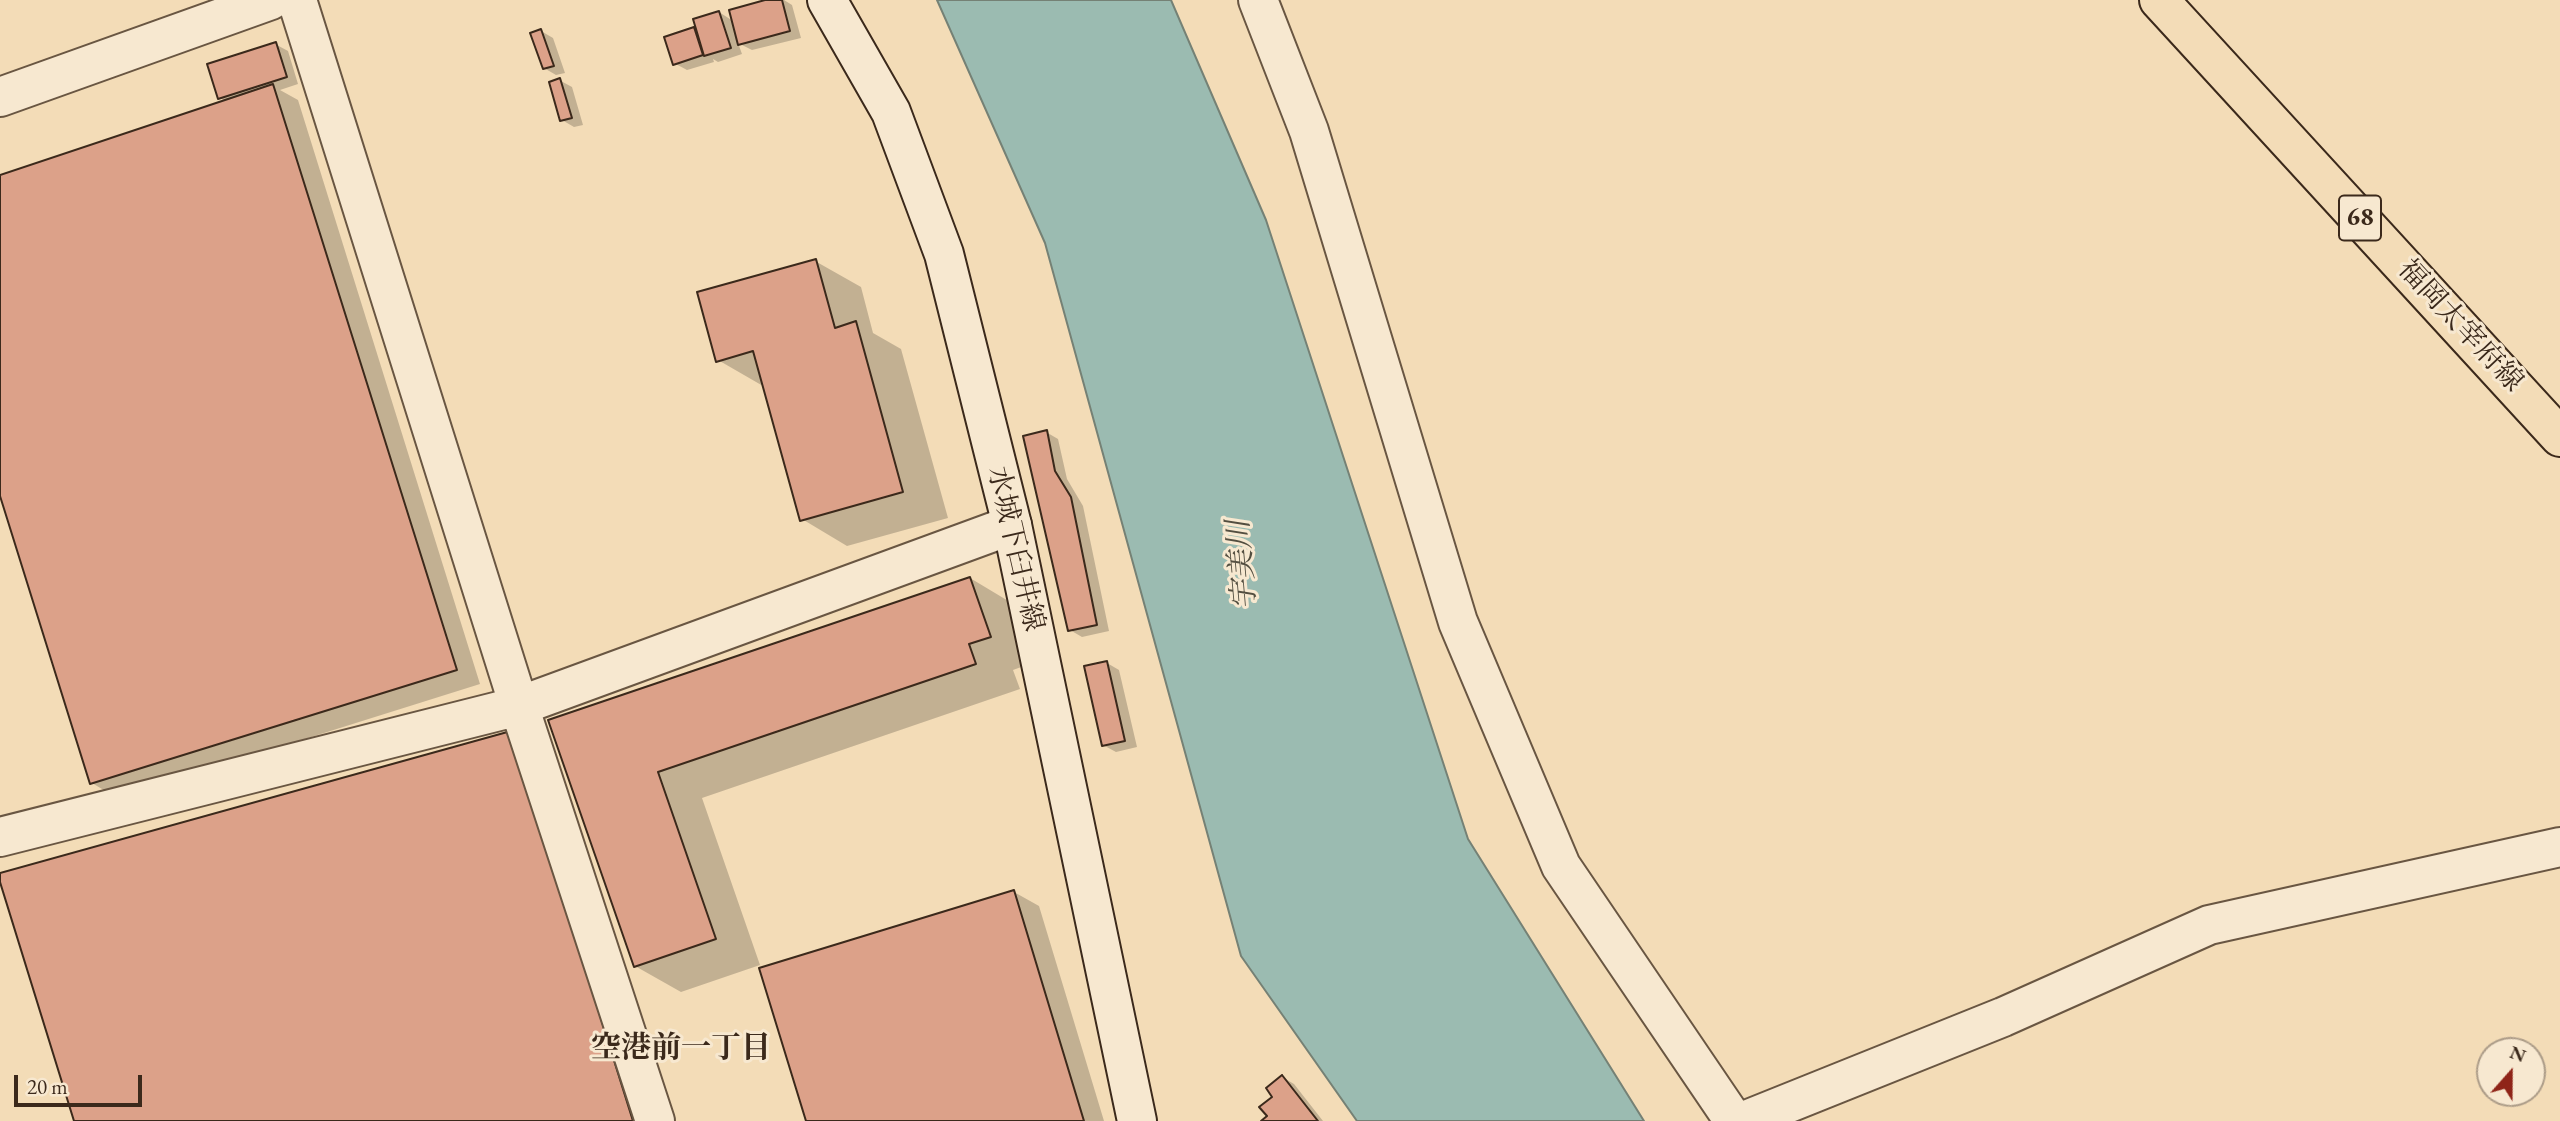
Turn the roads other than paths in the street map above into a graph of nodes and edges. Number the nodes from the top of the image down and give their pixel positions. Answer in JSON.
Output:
{"nodes":[{"id":1,"x":271,"y":0,"type":"edge"},
{"id":2,"x":297,"y":0,"type":"edge"},
{"id":3,"x":827,"y":0,"type":"edge"},
{"id":4,"x":1258,"y":0,"type":"edge"},
{"id":5,"x":2159,"y":0,"type":"edge"},
{"id":6,"x":0,"y":97,"type":"edge"},
{"id":7,"x":2560,"y":437,"type":"edge"},
{"id":8,"x":1012,"y":526,"type":"junction"},
{"id":9,"x":519,"y":706,"type":"junction"},
{"id":10,"x":0,"y":837,"type":"edge"},
{"id":11,"x":2560,"y":847,"type":"edge"},
{"id":12,"x":655,"y":1121,"type":"edge"},
{"id":13,"x":1137,"y":1121,"type":"edge"},
{"id":14,"x":1734,"y":1121,"type":"edge"},
{"id":15,"x":1744,"y":1121,"type":"edge"}],
"edges":[{"from":1,"to":6,"type":"street"},
{"from":2,"to":9,"type":"street"},
{"from":3,"to":8,"type":"street","name":"水城下臼井線"},
{"from":4,"to":14,"type":"street"},
{"from":5,"to":7,"type":"main road","name":"福岡太宰府線","number":"68"},
{"from":8,"to":9,"type":"street"},
{"from":8,"to":13,"type":"street","name":"水城下臼井線"},
{"from":9,"to":10,"type":"street"},
{"from":9,"to":12,"type":"street"},
{"from":11,"to":15,"type":"street"}]}
